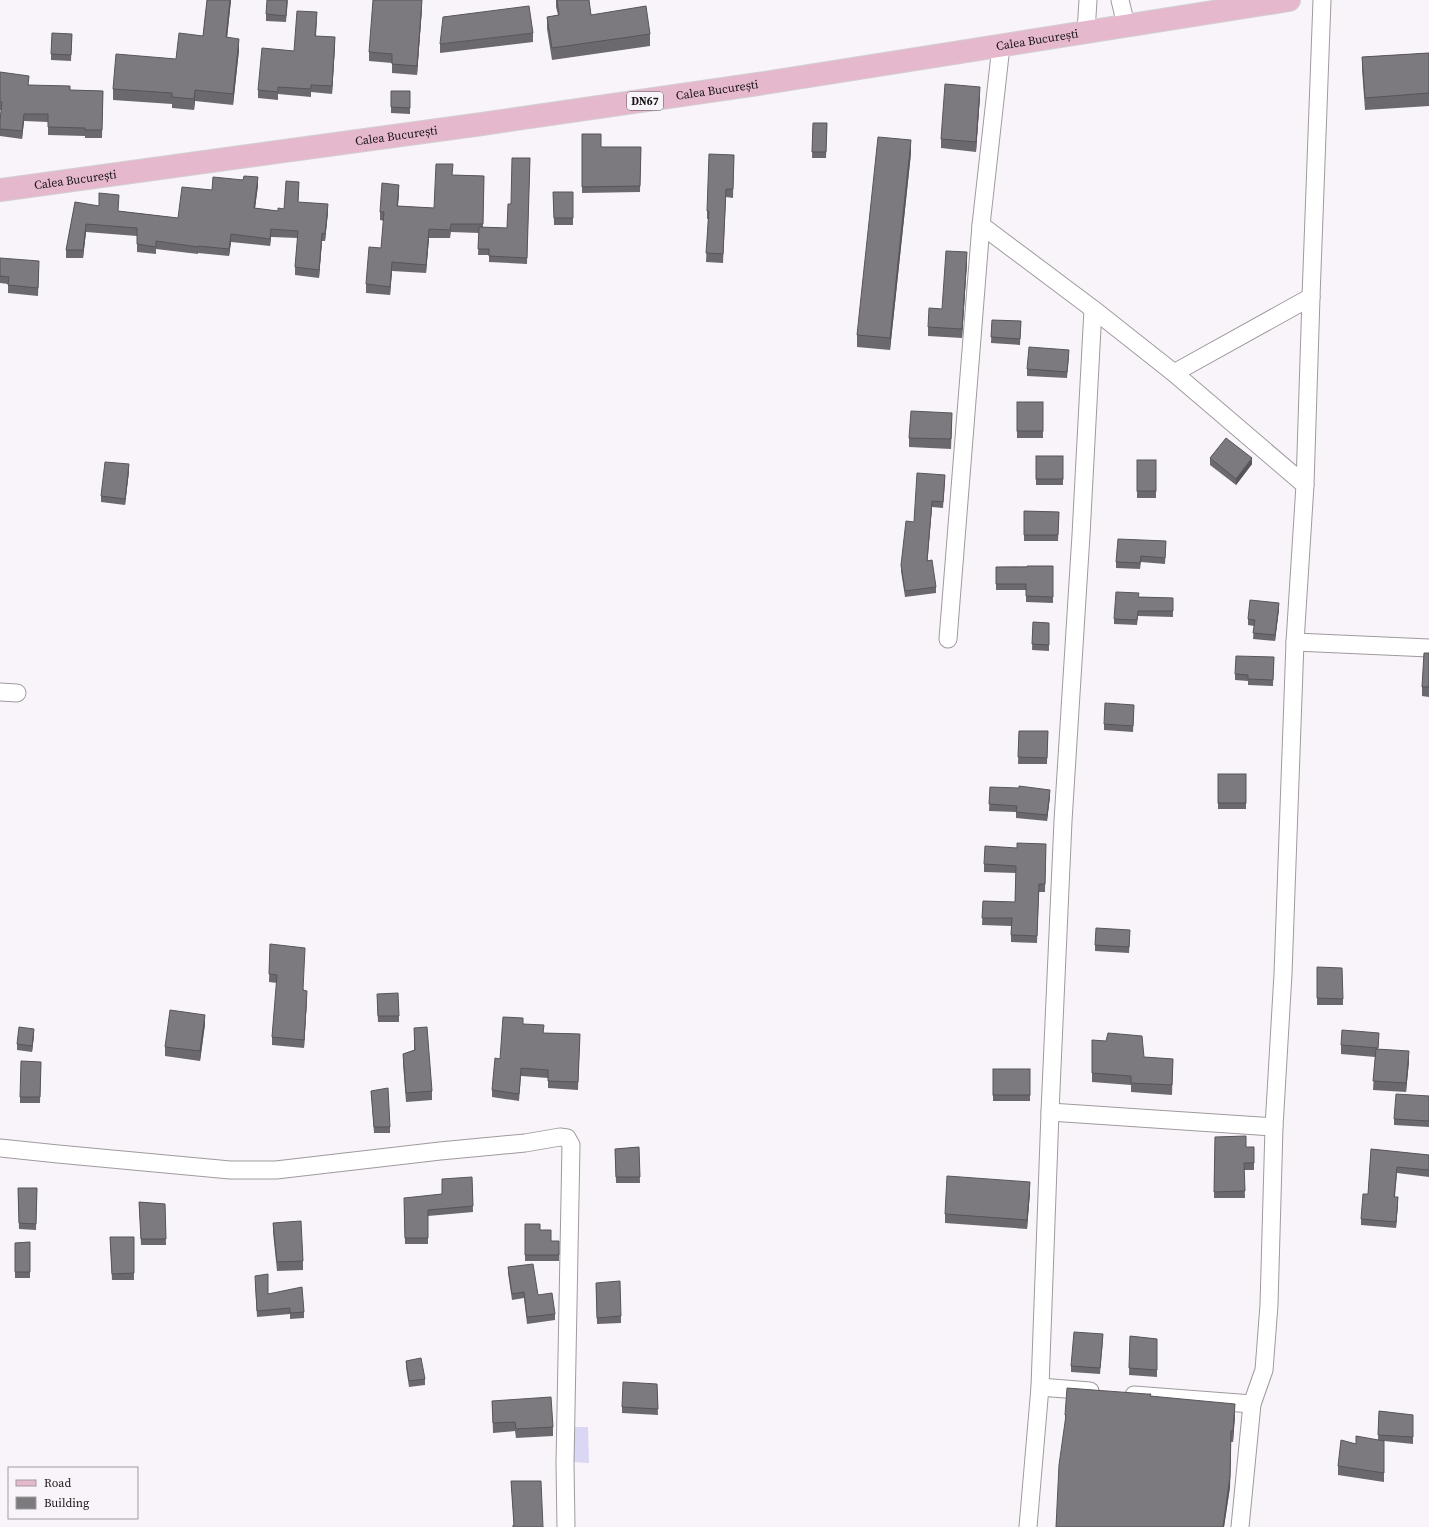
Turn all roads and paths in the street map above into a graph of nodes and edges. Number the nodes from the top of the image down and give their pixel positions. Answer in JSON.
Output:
{"nodes":[{"id":1,"x":1088,"y":0,"type":"edge"},
{"id":2,"x":1120,"y":0,"type":"edge"},
{"id":3,"x":1289,"y":0,"type":"edge"},
{"id":4,"x":1322,"y":0,"type":"edge"},
{"id":5,"x":1126,"y":25,"type":"junction"},
{"id":6,"x":1086,"y":32,"type":"junction"},
{"id":7,"x":1001,"y":46,"type":"junction"},
{"id":8,"x":0,"y":190,"type":"edge"},
{"id":9,"x":981,"y":225,"type":"junction"},
{"id":10,"x":1310,"y":297,"type":"junction"},
{"id":11,"x":1093,"y":309,"type":"junction"},
{"id":12,"x":1174,"y":373,"type":"junction"},
{"id":13,"x":1305,"y":485,"type":"junction"},
{"id":14,"x":948,"y":639,"type":"dead end"},
{"id":15,"x":1295,"y":642,"type":"junction"},
{"id":16,"x":1429,"y":648,"type":"edge"},
{"id":17,"x":1050,"y":1112,"type":"junction"},
{"id":18,"x":1274,"y":1127,"type":"junction"},
{"id":19,"x":0,"y":1148,"type":"edge"},
{"id":20,"x":1040,"y":1387,"type":"junction"},
{"id":21,"x":1252,"y":1404,"type":"junction"},
{"id":22,"x":566,"y":1527,"type":"edge"},
{"id":23,"x":1028,"y":1527,"type":"edge"},
{"id":24,"x":1240,"y":1527,"type":"edge"}],
"edges":[{"from":1,"to":6,"type":"street"},
{"from":2,"to":5,"type":"street"},
{"from":3,"to":5,"type":"main road","name":"Calea București","number":"DN67"},
{"from":4,"to":10,"type":"street"},
{"from":5,"to":6,"type":"main road","name":"Calea București","number":"DN67"},
{"from":6,"to":7,"type":"main road","name":"Calea București","number":"DN67"},
{"from":7,"to":8,"type":"main road","name":"Calea București","number":"DN67"},
{"from":7,"to":9,"type":"street"},
{"from":9,"to":11,"type":"street"},
{"from":9,"to":14,"type":"street"},
{"from":10,"to":12,"type":"street"},
{"from":10,"to":13,"type":"street"},
{"from":11,"to":12,"type":"street"},
{"from":11,"to":17,"type":"street"},
{"from":12,"to":13,"type":"street"},
{"from":13,"to":15,"type":"street"},
{"from":15,"to":16,"type":"street"},
{"from":15,"to":18,"type":"street"},
{"from":17,"to":18,"type":"street"},
{"from":17,"to":20,"type":"street"},
{"from":18,"to":21,"type":"street"},
{"from":19,"to":22,"type":"street"},
{"from":20,"to":21,"type":"street"},
{"from":20,"to":23,"type":"street"},
{"from":21,"to":24,"type":"street"}]}
